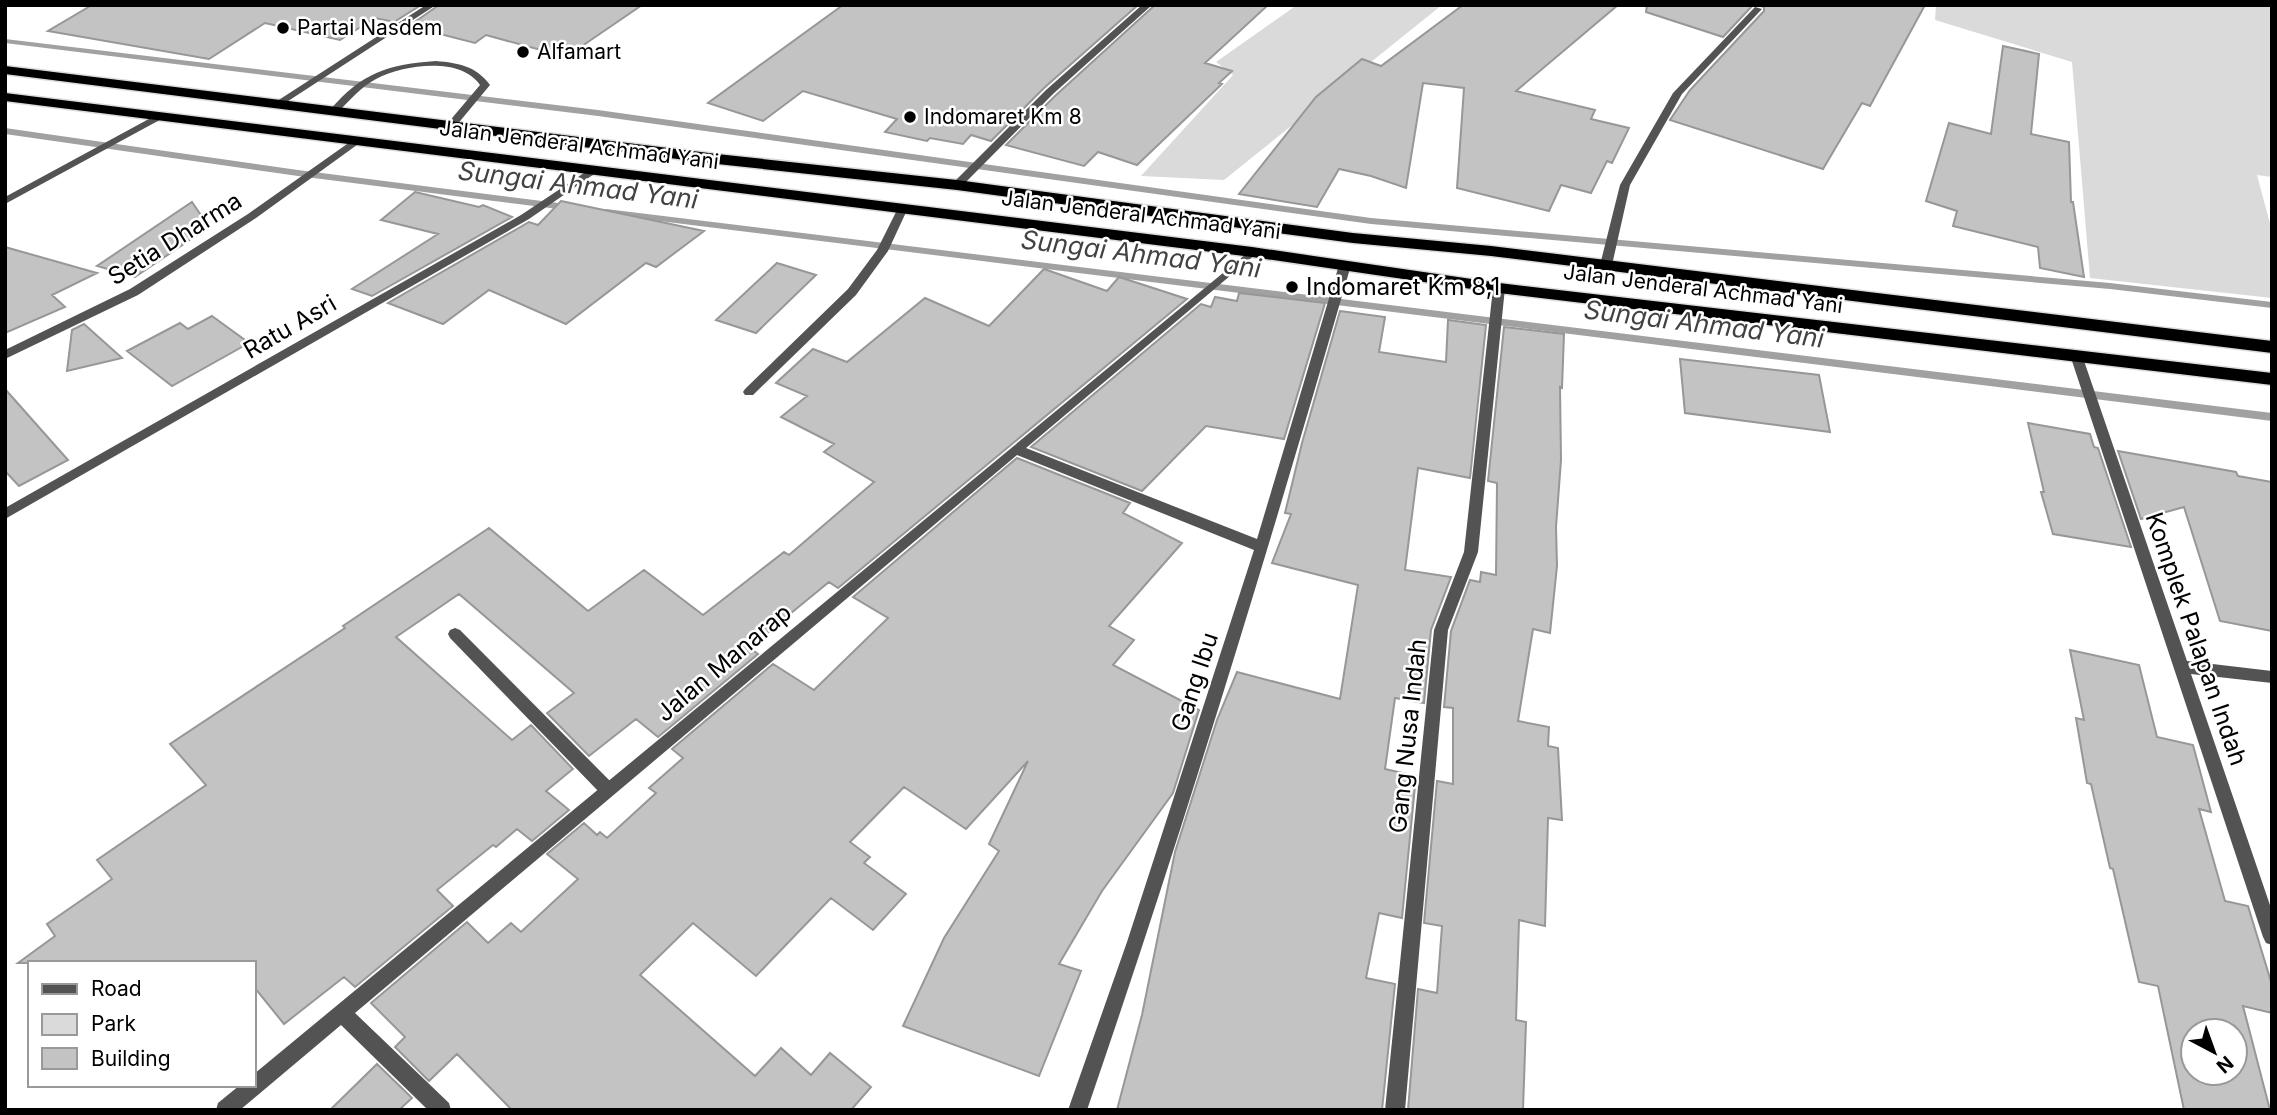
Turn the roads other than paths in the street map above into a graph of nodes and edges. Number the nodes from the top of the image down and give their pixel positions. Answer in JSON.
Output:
{"nodes":[{"id":1,"x":432,"y":5,"type":"edge"},
{"id":2,"x":1148,"y":5,"type":"edge"},
{"id":3,"x":1758,"y":9,"type":"dead end"},
{"id":4,"x":5,"y":70,"type":"edge"},
{"id":5,"x":5,"y":97,"type":"edge"},
{"id":6,"x":279,"y":103,"type":"junction"},
{"id":7,"x":335,"y":110,"type":"junction"},
{"id":8,"x":162,"y":116,"type":"junction"},
{"id":9,"x":452,"y":124,"type":"junction"},
{"id":10,"x":357,"y":141,"type":"junction"},
{"id":11,"x":717,"y":159,"type":"junction"},
{"id":12,"x":593,"y":170,"type":"junction"},
{"id":13,"x":706,"y":184,"type":"junction"},
{"id":14,"x":957,"y":186,"type":"junction"},
{"id":15,"x":5,"y":201,"type":"edge"},
{"id":16,"x":903,"y":208,"type":"junction"},
{"id":17,"x":1252,"y":252,"type":"junction"},
{"id":18,"x":1345,"y":265,"type":"junction"},
{"id":19,"x":1606,"y":265,"type":"junction"},
{"id":20,"x":1499,"y":288,"type":"junction"},
{"id":21,"x":2272,"y":347,"type":"edge"},
{"id":22,"x":5,"y":355,"type":"edge"},
{"id":23,"x":2076,"y":355,"type":"junction"},
{"id":24,"x":2272,"y":379,"type":"edge"},
{"id":25,"x":749,"y":392,"type":"dead end"},
{"id":26,"x":1017,"y":450,"type":"junction"},
{"id":27,"x":5,"y":514,"type":"edge"},
{"id":28,"x":1262,"y":547,"type":"junction"},
{"id":29,"x":455,"y":634,"type":"dead end"},
{"id":30,"x":2182,"y":667,"type":"junction"},
{"id":31,"x":2272,"y":677,"type":"edge"},
{"id":32,"x":607,"y":789,"type":"junction"},
{"id":33,"x":2272,"y":937,"type":"edge"},
{"id":34,"x":341,"y":1013,"type":"junction"},
{"id":35,"x":256,"y":1084,"type":"edge"},
{"id":36,"x":253,"y":1087,"type":"edge"},
{"id":37,"x":225,"y":1110,"type":"edge"},
{"id":38,"x":442,"y":1110,"type":"edge"},
{"id":39,"x":1077,"y":1110,"type":"edge"},
{"id":40,"x":1395,"y":1110,"type":"edge"}],
"edges":[{"from":1,"to":6,"type":"street"},
{"from":2,"to":14,"type":"street"},
{"from":3,"to":19,"type":"street"},
{"from":4,"to":6,"type":"highway","name":"Jalan Jenderal Achmad Yani"},
{"from":5,"to":8,"type":"highway","name":"Jalan Jenderal Achmad Yani"},
{"from":6,"to":7,"type":"highway","name":"Jalan Jenderal Achmad Yani"},
{"from":7,"to":9,"type":"highway","name":"Jalan Jenderal Achmad Yani"},
{"from":7,"to":9,"type":"street"},
{"from":8,"to":10,"type":"highway","name":"Jalan Jenderal Achmad Yani"},
{"from":8,"to":15,"type":"street"},
{"from":9,"to":11,"type":"highway","name":"Jalan Jenderal Achmad Yani"},
{"from":10,"to":12,"type":"highway","name":"Jalan Jenderal Achmad Yani"},
{"from":10,"to":22,"type":"street","name":"Setia Dharma"},
{"from":11,"to":13,"type":"highway"},
{"from":11,"to":14,"type":"highway","name":"Jalan Jenderal Achmad Yani"},
{"from":12,"to":13,"type":"highway","name":"Jalan Jenderal Achmad Yani"},
{"from":12,"to":27,"type":"street","name":"Ratu Asri"},
{"from":13,"to":16,"type":"highway","name":"Jalan Jenderal Achmad Yani"},
{"from":14,"to":19,"type":"highway","name":"Jalan Jenderal Achmad Yani"},
{"from":16,"to":17,"type":"highway","name":"Jalan Jenderal Achmad Yani"},
{"from":16,"to":25,"type":"street"},
{"from":17,"to":18,"type":"highway","name":"Jalan Jenderal Achmad Yani"},
{"from":17,"to":26,"type":"street","name":"Jalan Manarap"},
{"from":18,"to":20,"type":"highway","name":"Jalan Jenderal Achmad Yani"},
{"from":18,"to":28,"type":"street","name":"Gang Ibu"},
{"from":19,"to":21,"type":"highway","name":"Jalan Jenderal Achmad Yani"},
{"from":20,"to":23,"type":"highway","name":"Jalan Jenderal Achmad Yani"},
{"from":20,"to":40,"type":"street","name":"Gang Nusa Indah"},
{"from":23,"to":24,"type":"highway","name":"Jalan Jenderal Achmad Yani"},
{"from":23,"to":30,"type":"street","name":"Komplek Palapan Indah"},
{"from":26,"to":28,"type":"street"},
{"from":26,"to":32,"type":"street","name":"Jalan Manarap"},
{"from":28,"to":39,"type":"street","name":"Gang Ibu"},
{"from":29,"to":32,"type":"street"},
{"from":30,"to":31,"type":"street"},
{"from":30,"to":33,"type":"street","name":"Komplek Palapan Indah"},
{"from":32,"to":34,"type":"street","name":"Jalan Manarap"},
{"from":34,"to":35,"type":"street","name":"Jalan Manarap"},
{"from":34,"to":38,"type":"street"},
{"from":36,"to":37,"type":"street","name":"Jalan Manarap"}]}
